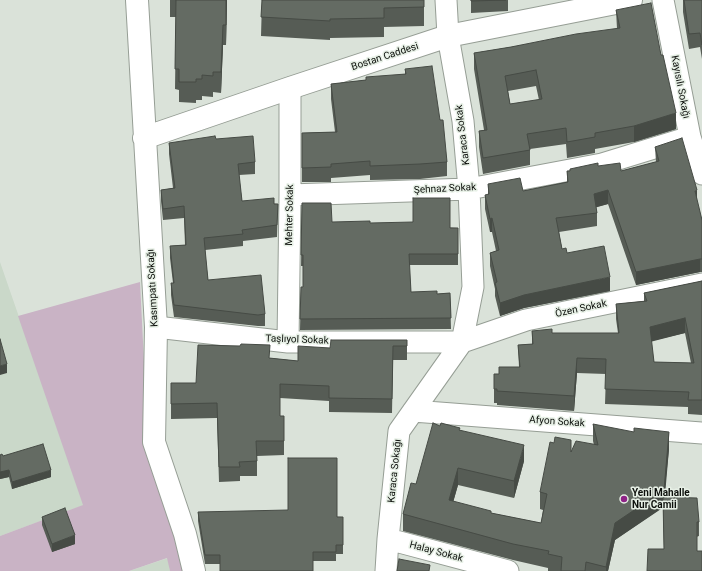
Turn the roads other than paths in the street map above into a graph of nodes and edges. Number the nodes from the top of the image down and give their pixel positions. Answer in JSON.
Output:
{"nodes":[{"id":1,"x":137,"y":0,"type":"edge"},
{"id":2,"x":446,"y":0,"type":"edge"},
{"id":3,"x":631,"y":0,"type":"edge"},
{"id":4,"x":664,"y":0,"type":"edge"},
{"id":5,"x":448,"y":36,"type":"junction"},
{"id":6,"x":290,"y":88,"type":"junction"},
{"id":7,"x":690,"y":137,"type":"junction"},
{"id":8,"x":144,"y":138,"type":"junction"},
{"id":9,"x":702,"y":174,"type":"edge"},
{"id":10,"x":470,"y":189,"type":"junction"},
{"id":11,"x":290,"y":195,"type":"junction"},
{"id":12,"x":702,"y":284,"type":"edge"},
{"id":13,"x":156,"y":327,"type":"junction"},
{"id":14,"x":288,"y":342,"type":"junction"},
{"id":15,"x":462,"y":342,"type":"junction"},
{"id":16,"x":413,"y":411,"type":"junction"},
{"id":17,"x":702,"y":433,"type":"edge"},
{"id":18,"x":388,"y":539,"type":"junction"},
{"id":19,"x":194,"y":571,"type":"edge"},
{"id":20,"x":386,"y":571,"type":"edge"},
{"id":21,"x":508,"y":571,"type":"edge"}],
"edges":[{"from":1,"to":8,"type":"street","name":"Kasımpatı Sokağı"},
{"from":2,"to":5,"type":"street","name":"Karaca Sokak"},
{"from":3,"to":5,"type":"street","name":"Bostan Caddesi"},
{"from":4,"to":7,"type":"street","name":"Kayısılı Sokağı"},
{"from":5,"to":6,"type":"street","name":"Bostan Caddesi"},
{"from":5,"to":10,"type":"street","name":"Karaca Sokak"},
{"from":6,"to":8,"type":"street","name":"Bostan Caddesi"},
{"from":6,"to":11,"type":"street","name":"Mehter Sokak"},
{"from":7,"to":9,"type":"street","name":"Kayısılı Sokağı"},
{"from":7,"to":10,"type":"street","name":"Şehnaz Sokak"},
{"from":8,"to":13,"type":"street","name":"Kasımpatı Sokağı"},
{"from":10,"to":11,"type":"street","name":"Şehnaz Sokak"},
{"from":10,"to":15,"type":"street","name":"Karaca Sokak"},
{"from":11,"to":14,"type":"street","name":"Mehter Sokak"},
{"from":12,"to":15,"type":"street","name":"Özen Sokak"},
{"from":13,"to":14,"type":"street","name":"Taşlıyol Sokak"},
{"from":13,"to":19,"type":"street","name":"Kasımpatı Sokağı"},
{"from":14,"to":15,"type":"street","name":"Taşlıyol Sokak"},
{"from":15,"to":16,"type":"street","name":"Karaca Sokağı"},
{"from":16,"to":17,"type":"street","name":"Afyon Sokak"},
{"from":16,"to":18,"type":"street","name":"Karaca Sokağı"},
{"from":18,"to":20,"type":"street","name":"Karaca Sokağı"},
{"from":18,"to":21,"type":"street","name":"Halay Sokak"}]}
